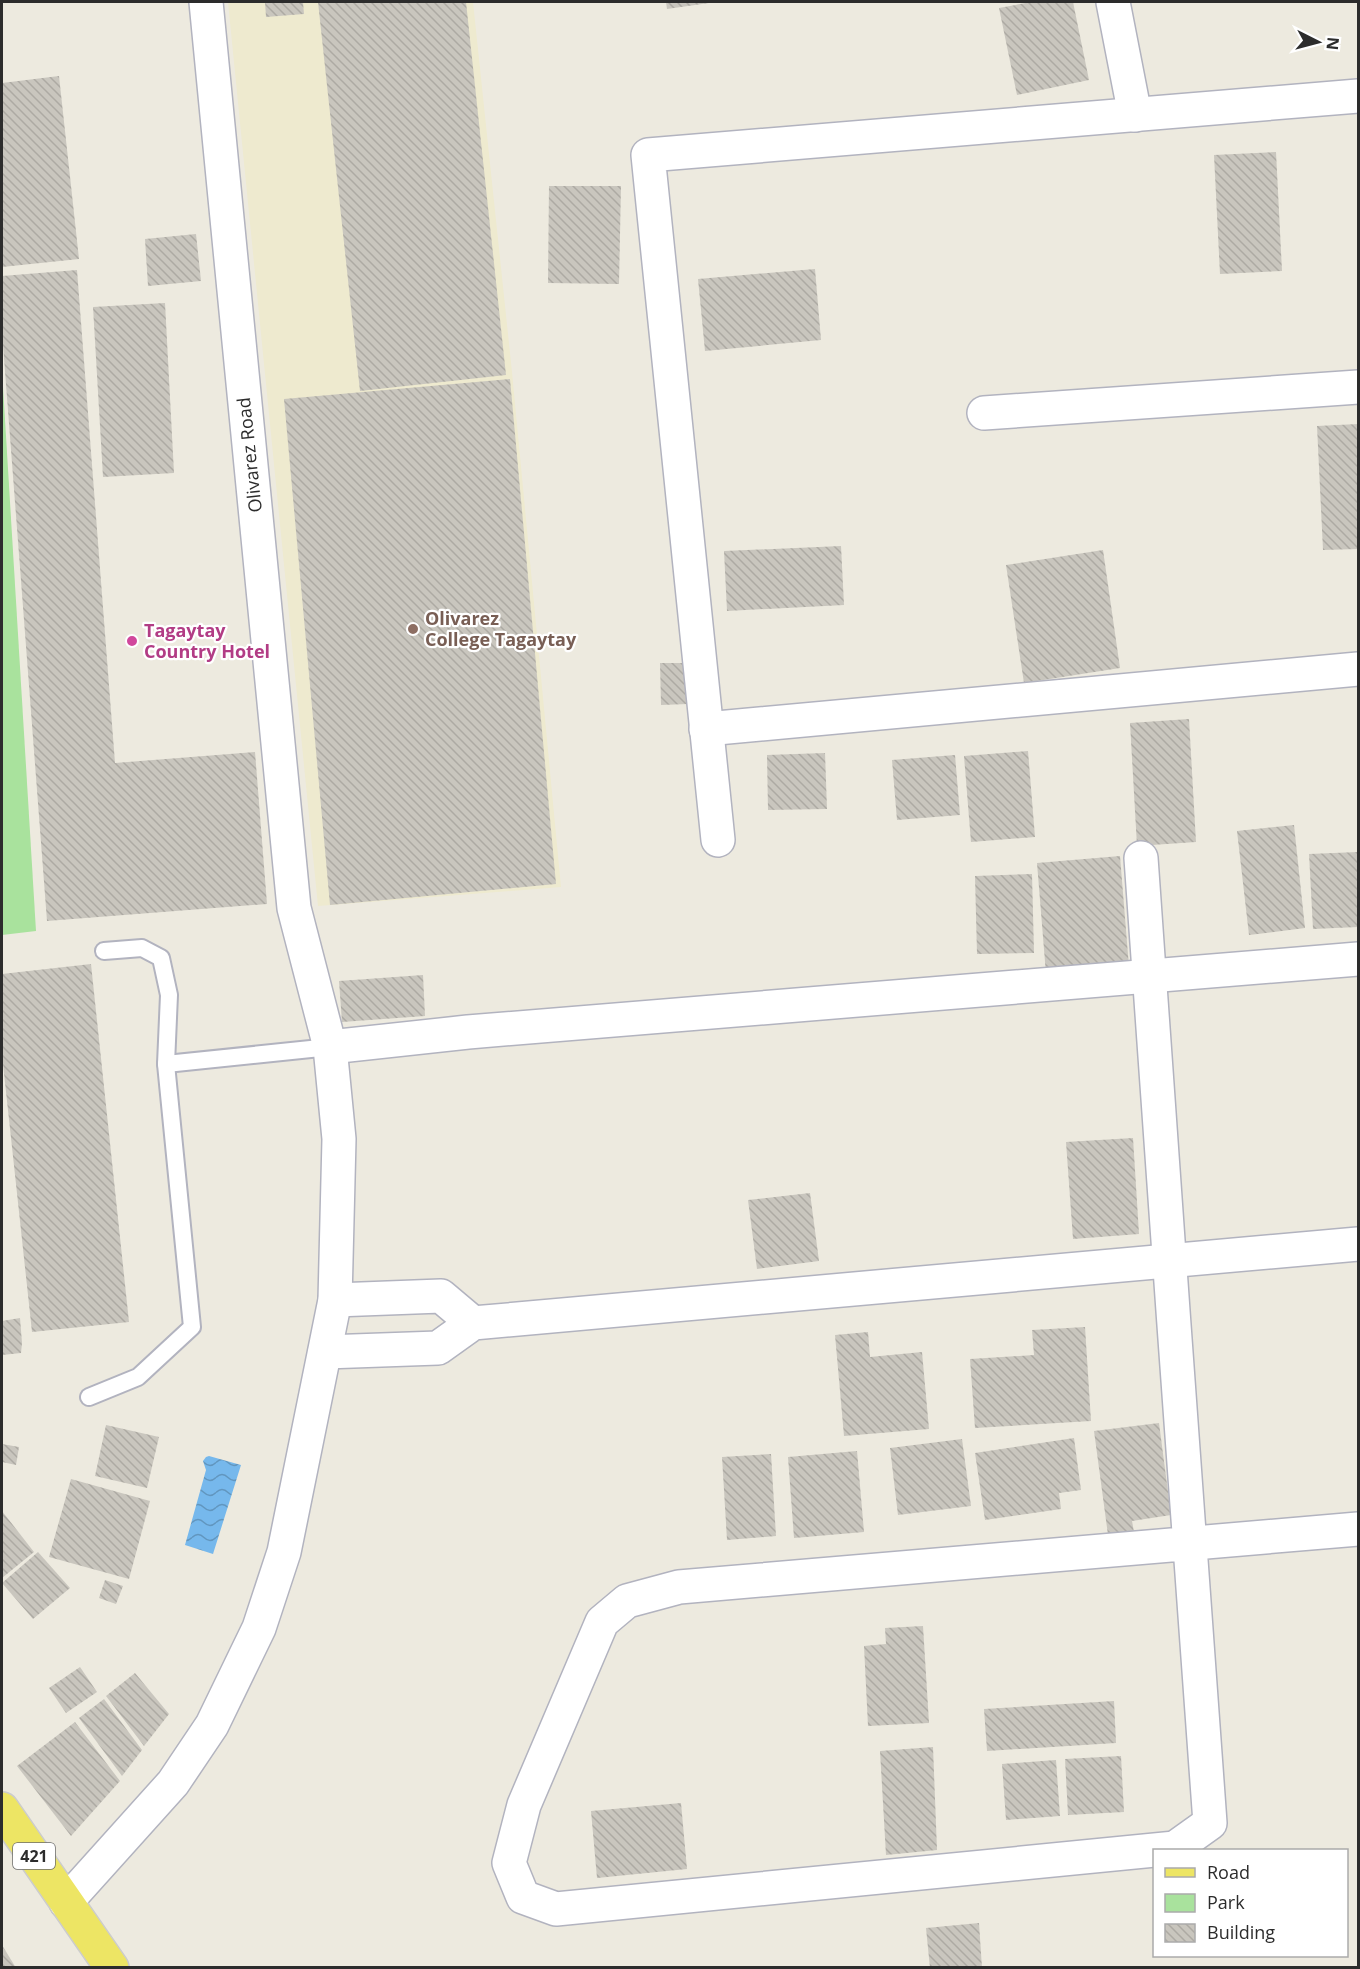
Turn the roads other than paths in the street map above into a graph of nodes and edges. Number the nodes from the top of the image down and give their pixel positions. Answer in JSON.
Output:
{"nodes":[{"id":1,"x":207,"y":2,"type":"edge"},
{"id":2,"x":1113,"y":2,"type":"edge"},
{"id":3,"x":1359,"y":96,"type":"edge"},
{"id":4,"x":1135,"y":115,"type":"junction"},
{"id":5,"x":1359,"y":387,"type":"edge"},
{"id":6,"x":984,"y":413,"type":"dead end"},
{"id":7,"x":1359,"y":669,"type":"edge"},
{"id":8,"x":706,"y":729,"type":"junction"},
{"id":9,"x":718,"y":840,"type":"dead end"},
{"id":10,"x":1141,"y":858,"type":"dead end"},
{"id":11,"x":104,"y":951,"type":"dead end"},
{"id":12,"x":1359,"y":959,"type":"edge"},
{"id":13,"x":1149,"y":977,"type":"junction"},
{"id":14,"x":330,"y":1047,"type":"junction"},
{"id":15,"x":166,"y":1065,"type":"junction"},
{"id":16,"x":1359,"y":1244,"type":"edge"},
{"id":17,"x":1170,"y":1261,"type":"junction"},
{"id":18,"x":335,"y":1300,"type":"junction"},
{"id":19,"x":473,"y":1323,"type":"junction"},
{"id":20,"x":325,"y":1352,"type":"junction"},
{"id":21,"x":89,"y":1397,"type":"dead end"},
{"id":22,"x":1359,"y":1529,"type":"edge"},
{"id":23,"x":1190,"y":1544,"type":"junction"},
{"id":24,"x":2,"y":1809,"type":"edge"},
{"id":25,"x":1165,"y":1849,"type":"edge"},
{"id":26,"x":1153,"y":1850,"type":"edge"},
{"id":27,"x":66,"y":1902,"type":"junction"},
{"id":28,"x":112,"y":1968,"type":"edge"}],
"edges":[{"from":1,"to":14,"type":"street","name":"Olivarez Road"},
{"from":2,"to":4,"type":"street"},
{"from":3,"to":4,"type":"street"},
{"from":4,"to":8,"type":"street"},
{"from":5,"to":6,"type":"street"},
{"from":7,"to":8,"type":"street"},
{"from":8,"to":9,"type":"street"},
{"from":10,"to":13,"type":"street"},
{"from":11,"to":15,"type":"lane"},
{"from":12,"to":13,"type":"street"},
{"from":13,"to":14,"type":"street"},
{"from":13,"to":17,"type":"street"},
{"from":14,"to":15,"type":"lane"},
{"from":14,"to":18,"type":"street","name":"Olivarez Road"},
{"from":15,"to":21,"type":"lane"},
{"from":16,"to":17,"type":"street"},
{"from":17,"to":19,"type":"street"},
{"from":17,"to":23,"type":"street"},
{"from":18,"to":19,"type":"street"},
{"from":18,"to":20,"type":"street","name":"Olivarez Road"},
{"from":19,"to":20,"type":"street"},
{"from":20,"to":27,"type":"street","name":"Olivarez Road"},
{"from":22,"to":23,"type":"street"},
{"from":23,"to":25,"type":"street"},
{"from":23,"to":26,"type":"street"},
{"from":24,"to":27,"type":"main road","number":"421"},
{"from":27,"to":28,"type":"main road","number":"421"}]}
